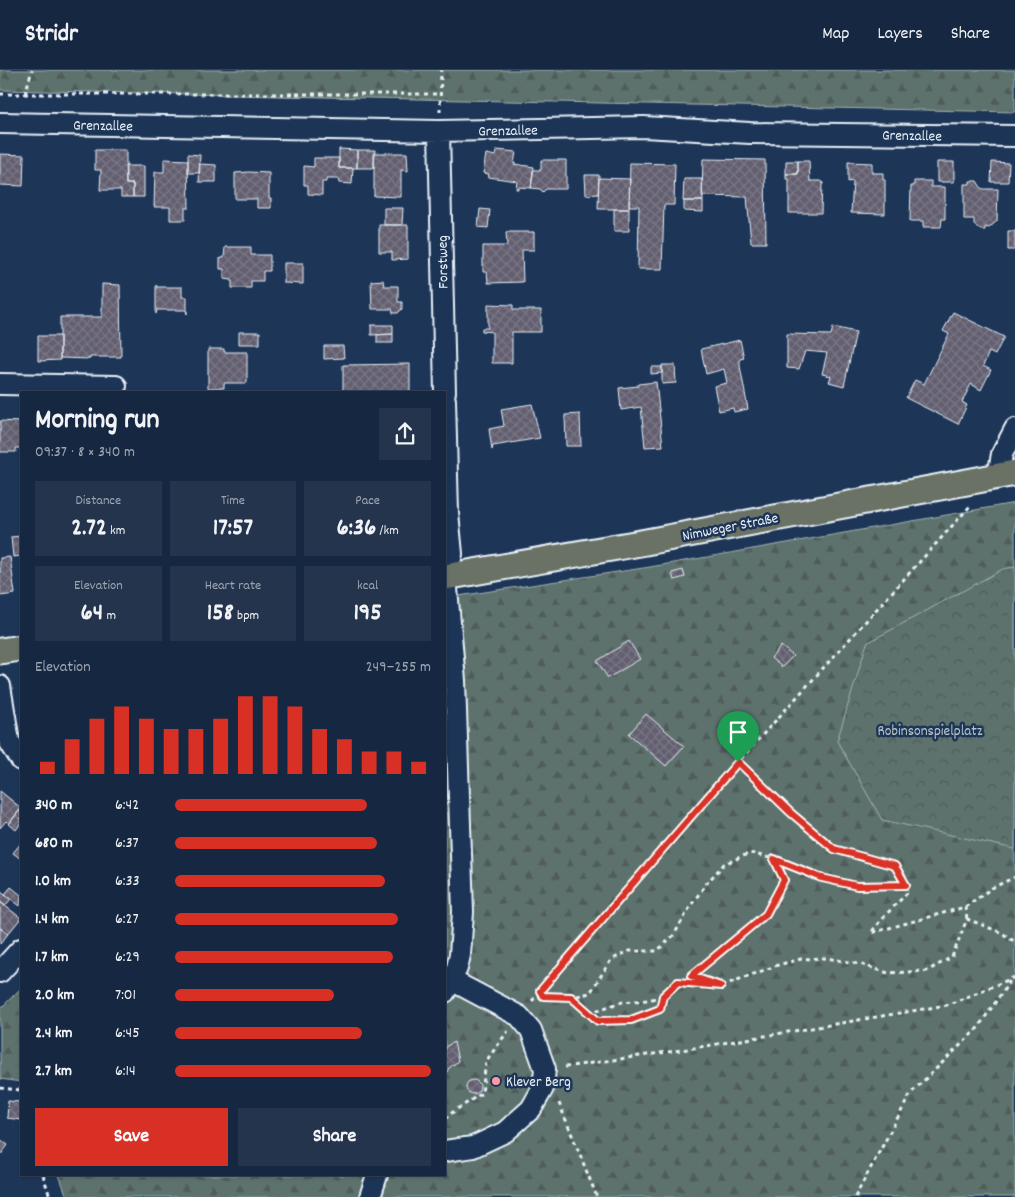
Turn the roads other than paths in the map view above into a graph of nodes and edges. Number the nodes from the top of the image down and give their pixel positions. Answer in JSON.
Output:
{"nodes":[{"id":1,"x":0,"y":123,"type":"edge"},
{"id":2,"x":439,"y":131,"type":"junction"},
{"id":3,"x":1015,"y":136,"type":"edge"},
{"id":4,"x":0,"y":384,"type":"edge"},
{"id":5,"x":116,"y":386,"type":"dead end"},
{"id":6,"x":445,"y":391,"type":"edge"},
{"id":7,"x":1015,"y":429,"type":"edge"},
{"id":8,"x":446,"y":438,"type":"edge"},
{"id":9,"x":1006,"y":475,"type":"edge"},
{"id":10,"x":446,"y":574,"type":"edge"},
{"id":11,"x":446,"y":577,"type":"edge"},
{"id":12,"x":446,"y":583,"type":"edge"},
{"id":13,"x":20,"y":648,"type":"edge"},
{"id":14,"x":0,"y":651,"type":"edge"},
{"id":15,"x":0,"y":686,"type":"edge"},
{"id":16,"x":2,"y":720,"type":"edge"},
{"id":17,"x":20,"y":758,"type":"edge"},
{"id":18,"x":20,"y":950,"type":"edge"},
{"id":19,"x":0,"y":972,"type":"edge"},
{"id":20,"x":448,"y":986,"type":"edge"},
{"id":21,"x":446,"y":1151,"type":"edge"},
{"id":22,"x":377,"y":1176,"type":"edge"},
{"id":23,"x":370,"y":1197,"type":"edge"}],
"edges":[{"from":1,"to":2,"type":"street","name":"Grenzallee"},
{"from":2,"to":3,"type":"street","name":"Grenzallee"},
{"from":2,"to":6,"type":"street","name":"Forstweg"},
{"from":4,"to":5,"type":"street"},
{"from":7,"to":9,"type":"street"},
{"from":8,"to":10,"type":"street"},
{"from":9,"to":11,"type":"main road","name":"Nimweger Straße"},
{"from":12,"to":20,"type":"street"},
{"from":13,"to":14,"type":"main road"},
{"from":15,"to":16,"type":"street"},
{"from":16,"to":17,"type":"street"},
{"from":18,"to":19,"type":"street"},
{"from":20,"to":21,"type":"street"},
{"from":22,"to":23,"type":"street"}]}
